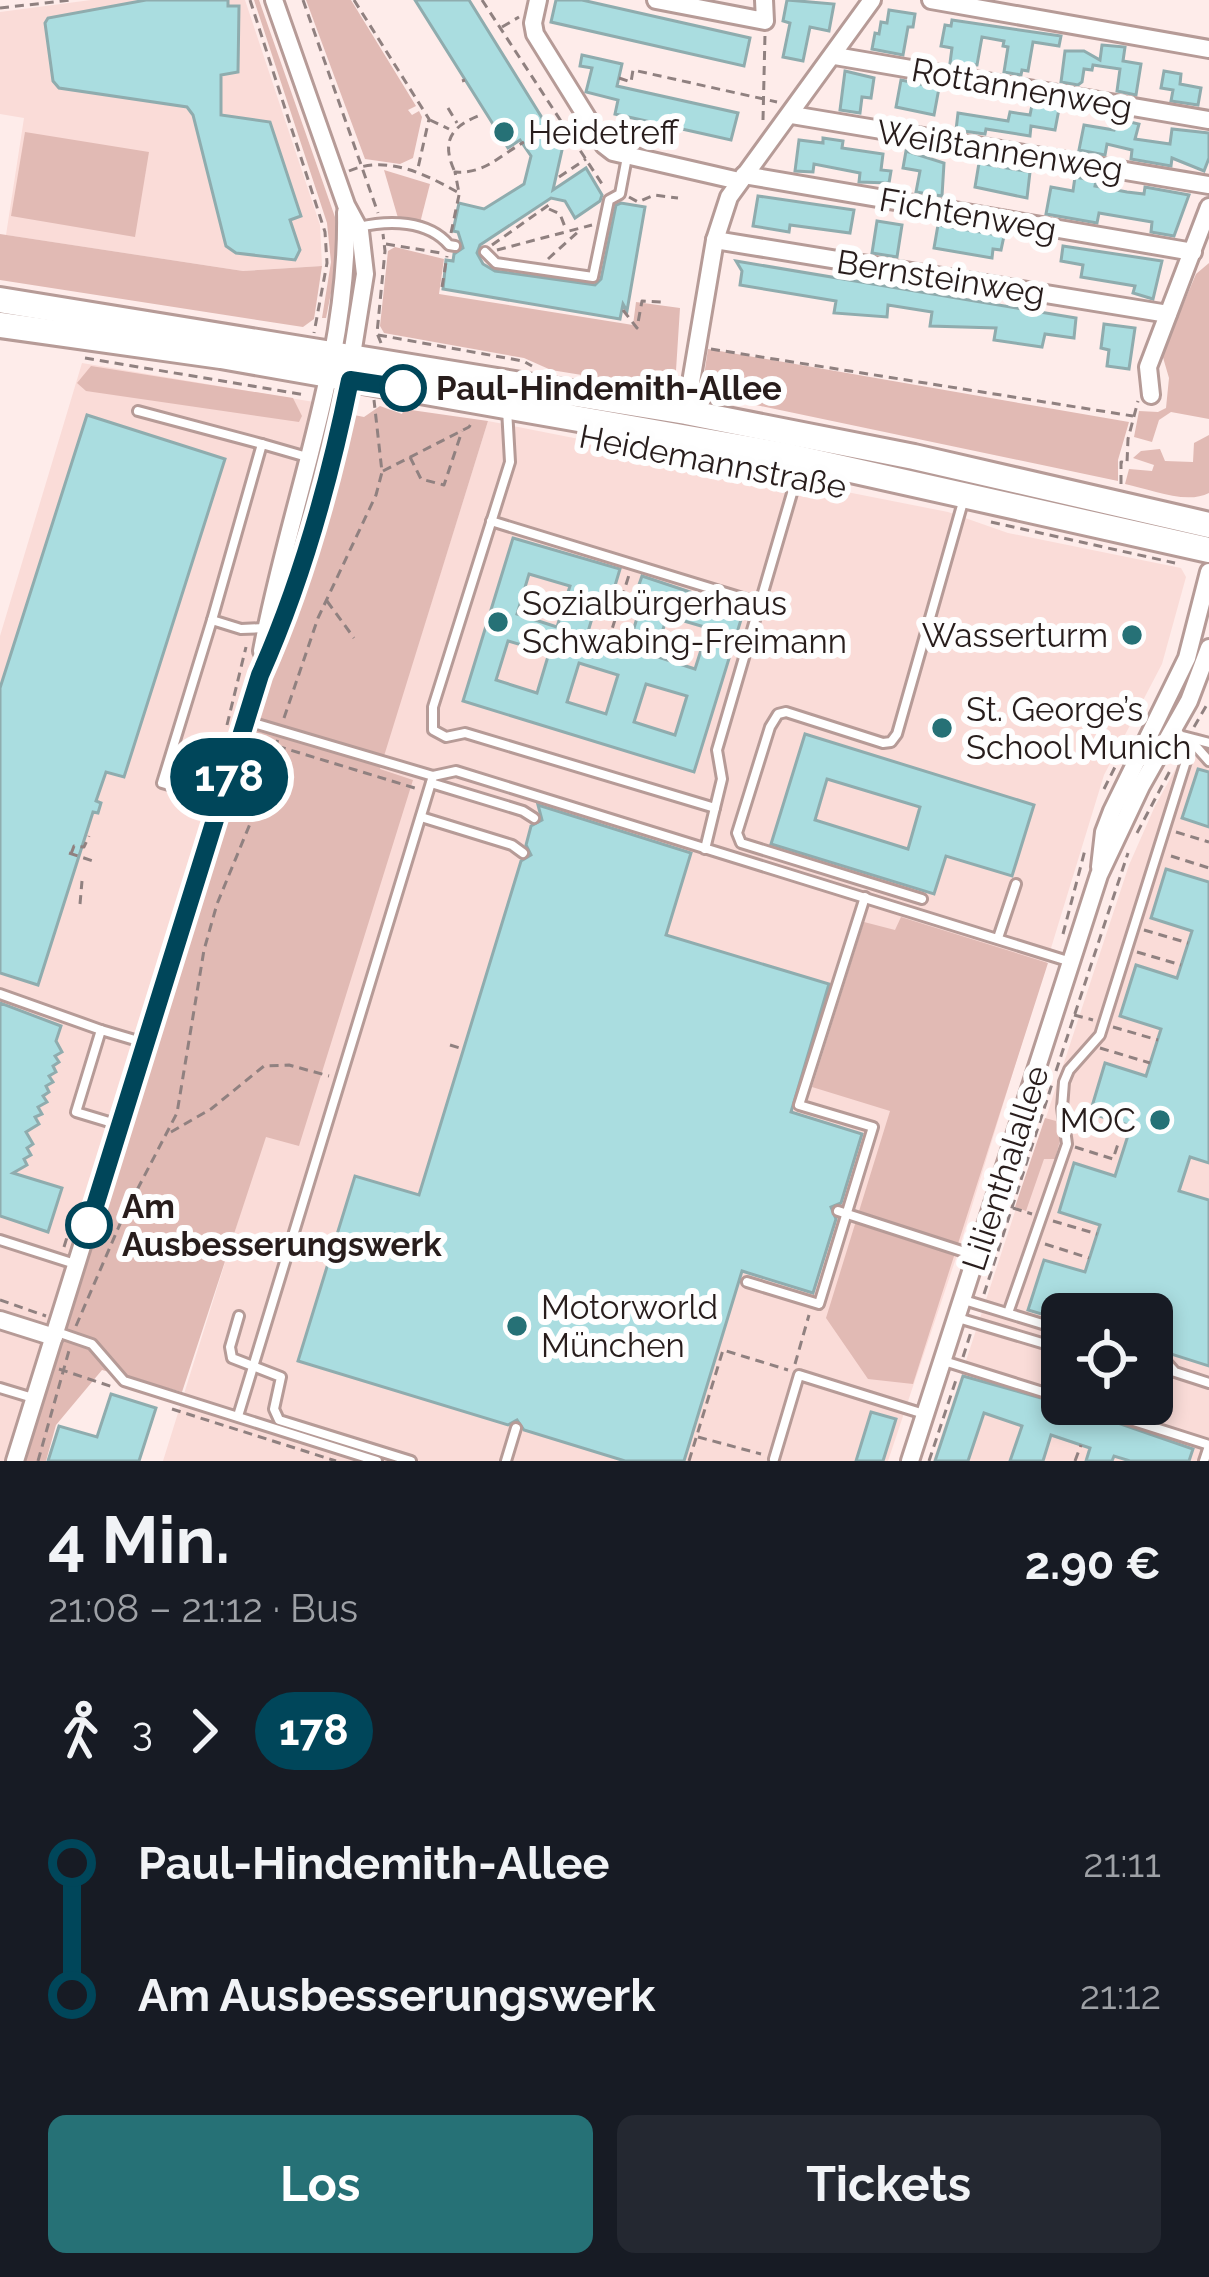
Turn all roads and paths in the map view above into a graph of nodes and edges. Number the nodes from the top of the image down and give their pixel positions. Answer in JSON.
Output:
{"nodes":[{"id":1,"x":72,"y":0,"type":"edge"},
{"id":2,"x":250,"y":0,"type":"edge"},
{"id":3,"x":274,"y":0,"type":"edge"},
{"id":4,"x":355,"y":0,"type":"edge"},
{"id":5,"x":482,"y":0,"type":"edge"},
{"id":6,"x":538,"y":0,"type":"edge"},
{"id":7,"x":656,"y":0,"type":"edge"},
{"id":8,"x":764,"y":0,"type":"edge"},
{"id":9,"x":872,"y":0,"type":"edge"},
{"id":10,"x":932,"y":0,"type":"edge"},
{"id":11,"x":0,"y":8,"type":"edge"},
{"id":12,"x":765,"y":22,"type":"junction"},
{"id":13,"x":1209,"y":49,"type":"edge"},
{"id":14,"x":514,"y":50,"type":"junction"},
{"id":15,"x":506,"y":55,"type":"dead end"},
{"id":16,"x":835,"y":56,"type":"junction"},
{"id":17,"x":619,"y":79,"type":"dead end"},
{"id":18,"x":764,"y":99,"type":"junction"},
{"id":19,"x":419,"y":106,"type":"junction"},
{"id":20,"x":448,"y":108,"type":"dead end"},
{"id":21,"x":410,"y":112,"type":"dead end"},
{"id":22,"x":482,"y":114,"type":"dead end"},
{"id":23,"x":791,"y":116,"type":"junction"},
{"id":24,"x":429,"y":119,"type":"junction"},
{"id":25,"x":1209,"y":120,"type":"edge"},
{"id":26,"x":558,"y":121,"type":"junction"},
{"id":27,"x":458,"y":124,"type":"junction"},
{"id":28,"x":549,"y":126,"type":"dead end"},
{"id":29,"x":452,"y":130,"type":"junction"},
{"id":30,"x":524,"y":142,"type":"dead end"},
{"id":31,"x":763,"y":152,"type":"junction"},
{"id":32,"x":628,"y":156,"type":"junction"},
{"id":33,"x":586,"y":159,"type":"junction"},
{"id":34,"x":418,"y":170,"type":"junction"},
{"id":35,"x":454,"y":172,"type":"junction"},
{"id":36,"x":337,"y":177,"type":"junction"},
{"id":37,"x":559,"y":177,"type":"dead end"},
{"id":38,"x":741,"y":178,"type":"junction"},
{"id":39,"x":1209,"y":185,"type":"edge"},
{"id":40,"x":608,"y":193,"type":"dead end"},
{"id":41,"x":459,"y":194,"type":"junction"},
{"id":42,"x":628,"y":196,"type":"dead end"},
{"id":43,"x":678,"y":198,"type":"dead end"},
{"id":44,"x":554,"y":202,"type":"dead end"},
{"id":45,"x":346,"y":205,"type":"junction"},
{"id":46,"x":1209,"y":207,"type":"edge"},
{"id":47,"x":547,"y":208,"type":"junction"},
{"id":48,"x":606,"y":217,"type":"junction"},
{"id":49,"x":358,"y":227,"type":"junction"},
{"id":50,"x":580,"y":230,"type":"junction"},
{"id":51,"x":566,"y":231,"type":"junction"},
{"id":52,"x":715,"y":240,"type":"junction"},
{"id":53,"x":385,"y":244,"type":"dead end"},
{"id":54,"x":1200,"y":245,"type":"edge"},
{"id":55,"x":450,"y":249,"type":"junction"},
{"id":56,"x":487,"y":252,"type":"junction"},
{"id":57,"x":538,"y":269,"type":"junction"},
{"id":58,"x":442,"y":287,"type":"dead end"},
{"id":59,"x":0,"y":300,"type":"edge"},
{"id":60,"x":663,"y":302,"type":"dead end"},
{"id":61,"x":623,"y":310,"type":"dead end"},
{"id":62,"x":1168,"y":314,"type":"junction"},
{"id":63,"x":0,"y":325,"type":"edge"},
{"id":64,"x":315,"y":329,"type":"dead end"},
{"id":65,"x":698,"y":346,"type":"junction"},
{"id":66,"x":75,"y":356,"type":"dead end"},
{"id":67,"x":333,"y":378,"type":"junction"},
{"id":68,"x":299,"y":394,"type":"junction"},
{"id":69,"x":1151,"y":395,"type":"joint"},
{"id":70,"x":384,"y":401,"type":"dead end"},
{"id":71,"x":508,"y":405,"type":"junction"},
{"id":72,"x":138,"y":411,"type":"dead end"},
{"id":73,"x":686,"y":412,"type":"junction"},
{"id":74,"x":1133,"y":416,"type":"junction"},
{"id":75,"x":475,"y":418,"type":"dead end"},
{"id":76,"x":462,"y":430,"type":"junction"},
{"id":77,"x":262,"y":444,"type":"junction"},
{"id":78,"x":805,"y":448,"type":"junction"},
{"id":79,"x":410,"y":455,"type":"junction"},
{"id":80,"x":310,"y":458,"type":"junction"},
{"id":81,"x":382,"y":472,"type":"junction"},
{"id":82,"x":1120,"y":485,"type":"dead end"},
{"id":83,"x":963,"y":503,"type":"junction"},
{"id":84,"x":491,"y":521,"type":"junction"},
{"id":85,"x":1209,"y":525,"type":"edge"},
{"id":86,"x":1209,"y":550,"type":"edge"},
{"id":87,"x":633,"y":562,"type":"junction"},
{"id":88,"x":1187,"y":566,"type":"dead end"},
{"id":89,"x":1209,"y":572,"type":"edge"},
{"id":90,"x":326,"y":600,"type":"junction"},
{"id":91,"x":760,"y":603,"type":"junction"},
{"id":92,"x":212,"y":620,"type":"junction"},
{"id":93,"x":259,"y":628,"type":"junction"},
{"id":94,"x":354,"y":638,"type":"dead end"},
{"id":95,"x":608,"y":642,"type":"dead end"},
{"id":96,"x":1209,"y":648,"type":"edge"},
{"id":97,"x":260,"y":675,"type":"junction"},
{"id":98,"x":246,"y":721,"type":"junction"},
{"id":99,"x":280,"y":731,"type":"junction"},
{"id":100,"x":225,"y":732,"type":"dead end"},
{"id":101,"x":1176,"y":734,"type":"junction"},
{"id":102,"x":1209,"y":743,"type":"edge"},
{"id":103,"x":276,"y":746,"type":"junction"},
{"id":104,"x":1209,"y":761,"type":"edge"},
{"id":105,"x":431,"y":784,"type":"junction"},
{"id":106,"x":222,"y":801,"type":"junction"},
{"id":107,"x":715,"y":808,"type":"junction"},
{"id":108,"x":421,"y":817,"type":"junction"},
{"id":109,"x":533,"y":818,"type":"dead end"},
{"id":110,"x":1165,"y":828,"type":"junction"},
{"id":111,"x":89,"y":836,"type":"dead end"},
{"id":112,"x":1209,"y":842,"type":"edge"},
{"id":113,"x":741,"y":843,"type":"junction"},
{"id":114,"x":705,"y":849,"type":"junction"},
{"id":115,"x":1158,"y":852,"type":"junction"},
{"id":116,"x":523,"y":853,"type":"dead end"},
{"id":117,"x":736,"y":858,"type":"junction"},
{"id":118,"x":93,"y":861,"type":"dead end"},
{"id":119,"x":1209,"y":868,"type":"edge"},
{"id":120,"x":82,"y":880,"type":"dead end"},
{"id":121,"x":1016,"y":884,"type":"dead end"},
{"id":122,"x":904,"y":893,"type":"junction"},
{"id":123,"x":860,"y":899,"type":"junction"},
{"id":124,"x":922,"y":899,"type":"dead end"},
{"id":125,"x":80,"y":904,"type":"dead end"},
{"id":126,"x":1111,"y":904,"type":"dead end"},
{"id":127,"x":899,"y":907,"type":"junction"},
{"id":128,"x":1139,"y":913,"type":"junction"},
{"id":129,"x":1135,"y":927,"type":"junction"},
{"id":130,"x":998,"y":938,"type":"junction"},
{"id":131,"x":1188,"y":943,"type":"dead end"},
{"id":132,"x":1127,"y":949,"type":"junction"},
{"id":133,"x":1181,"y":965,"type":"dead end"},
{"id":134,"x":1080,"y":967,"type":"junction"},
{"id":135,"x":1117,"y":982,"type":"junction"},
{"id":136,"x":0,"y":994,"type":"edge"},
{"id":137,"x":1074,"y":1015,"type":"dead end"},
{"id":138,"x":1103,"y":1024,"type":"junction"},
{"id":139,"x":101,"y":1030,"type":"junction"},
{"id":140,"x":1158,"y":1040,"type":"dead end"},
{"id":141,"x":146,"y":1043,"type":"junction"},
{"id":142,"x":450,"y":1045,"type":"dead end"},
{"id":143,"x":1094,"y":1046,"type":"junction"},
{"id":144,"x":463,"y":1049,"type":"dead end"},
{"id":145,"x":1150,"y":1063,"type":"dead end"},
{"id":146,"x":340,"y":1080,"type":"junction"},
{"id":147,"x":120,"y":1125,"type":"junction"},
{"id":148,"x":169,"y":1133,"type":"junction"},
{"id":149,"x":1067,"y":1144,"type":"junction"},
{"id":150,"x":1118,"y":1144,"type":"dead end"},
{"id":151,"x":1012,"y":1208,"type":"dead end"},
{"id":152,"x":843,"y":1213,"type":"junction"},
{"id":153,"x":1043,"y":1218,"type":"junction"},
{"id":154,"x":73,"y":1220,"type":"dead end"},
{"id":155,"x":1097,"y":1234,"type":"dead end"},
{"id":156,"x":0,"y":1240,"type":"edge"},
{"id":157,"x":1035,"y":1240,"type":"junction"},
{"id":158,"x":977,"y":1256,"type":"junction"},
{"id":159,"x":1089,"y":1258,"type":"dead end"},
{"id":160,"x":69,"y":1262,"type":"junction"},
{"id":161,"x":747,"y":1282,"type":"dead end"},
{"id":162,"x":985,"y":1289,"type":"dead end"},
{"id":163,"x":1014,"y":1298,"type":"junction"},
{"id":164,"x":0,"y":1300,"type":"edge"},
{"id":165,"x":813,"y":1302,"type":"junction"},
{"id":166,"x":960,"y":1308,"type":"junction"},
{"id":167,"x":1008,"y":1313,"type":"junction"},
{"id":168,"x":239,"y":1316,"type":"dead end"},
{"id":169,"x":0,"y":1320,"type":"edge"},
{"id":170,"x":1041,"y":1323,"type":"edge"},
{"id":171,"x":53,"y":1330,"type":"junction"},
{"id":172,"x":1041,"y":1341,"type":"edge"},
{"id":173,"x":943,"y":1361,"type":"junction"},
{"id":174,"x":253,"y":1368,"type":"junction"},
{"id":175,"x":1173,"y":1370,"type":"edge"},
{"id":176,"x":796,"y":1373,"type":"junction"},
{"id":177,"x":1209,"y":1383,"type":"edge"},
{"id":178,"x":0,"y":1388,"type":"edge"},
{"id":179,"x":1041,"y":1391,"type":"edge"},
{"id":180,"x":34,"y":1399,"type":"junction"},
{"id":181,"x":925,"y":1414,"type":"junction"},
{"id":182,"x":238,"y":1416,"type":"junction"},
{"id":183,"x":1144,"y":1425,"type":"edge"},
{"id":184,"x":517,"y":1428,"type":"dead end"},
{"id":185,"x":696,"y":1436,"type":"junction"},
{"id":186,"x":1081,"y":1445,"type":"dead end"},
{"id":187,"x":1209,"y":1446,"type":"edge"},
{"id":188,"x":774,"y":1459,"type":"edge"},
{"id":189,"x":15,"y":1461,"type":"edge"},
{"id":190,"x":38,"y":1461,"type":"edge"},
{"id":191,"x":377,"y":1461,"type":"edge"},
{"id":192,"x":410,"y":1461,"type":"edge"},
{"id":193,"x":506,"y":1461,"type":"edge"},
{"id":194,"x":689,"y":1461,"type":"edge"},
{"id":195,"x":910,"y":1461,"type":"edge"},
{"id":196,"x":1075,"y":1461,"type":"edge"},
{"id":197,"x":1204,"y":1461,"type":"edge"}],
"edges":[{"from":1,"to":11,"type":"path"},
{"from":2,"to":64,"type":"path"},
{"from":3,"to":36,"type":"street"},
{"from":4,"to":19,"type":"path"},
{"from":5,"to":14,"type":"path"},
{"from":6,"to":32,"type":"street"},
{"from":7,"to":12,"type":"street"},
{"from":8,"to":12,"type":"street"},
{"from":9,"to":16,"type":"street"},
{"from":10,"to":13,"type":"street"},
{"from":12,"to":18,"type":"path"},
{"from":14,"to":15,"type":"path"},
{"from":14,"to":26,"type":"path"},
{"from":16,"to":23,"type":"street"},
{"from":16,"to":25,"type":"street","name":"Rottannenweg"},
{"from":17,"to":18,"type":"path"},
{"from":18,"to":31,"type":"path"},
{"from":19,"to":21,"type":"path"},
{"from":19,"to":24,"type":"path"},
{"from":20,"to":27,"type":"path"},
{"from":22,"to":27,"type":"path"},
{"from":23,"to":31,"type":"street"},
{"from":23,"to":39,"type":"street","name":"Weißtannenweg"},
{"from":24,"to":29,"type":"path"},
{"from":24,"to":34,"type":"path"},
{"from":26,"to":28,"type":"path"},
{"from":26,"to":33,"type":"path"},
{"from":27,"to":29,"type":"path"},
{"from":29,"to":35,"type":"path"},
{"from":30,"to":35,"type":"path"},
{"from":31,"to":38,"type":"street"},
{"from":32,"to":38,"type":"street","name":"Fichtenweg"},
{"from":32,"to":48,"type":"lane"},
{"from":33,"to":37,"type":"path"},
{"from":33,"to":40,"type":"path"},
{"from":34,"to":36,"type":"path"},
{"from":34,"to":41,"type":"path"},
{"from":35,"to":41,"type":"path"},
{"from":36,"to":45,"type":"street"},
{"from":38,"to":52,"type":"street"},
{"from":38,"to":54,"type":"street","name":"Fichtenweg"},
{"from":41,"to":55,"type":"path"},
{"from":42,"to":43,"type":"path"},
{"from":44,"to":47,"type":"path"},
{"from":45,"to":49,"type":"street"},
{"from":45,"to":67,"type":"street"},
{"from":46,"to":54,"type":"street"},
{"from":47,"to":51,"type":"path"},
{"from":47,"to":56,"type":"path"},
{"from":48,"to":50,"type":"path"},
{"from":48,"to":57,"type":"lane"},
{"from":49,"to":55,"type":"lane"},
{"from":49,"to":67,"type":"street"},
{"from":50,"to":51,"type":"path"},
{"from":50,"to":57,"type":"path"},
{"from":51,"to":56,"type":"path"},
{"from":52,"to":62,"type":"street","name":"Bernsteinweg"},
{"from":52,"to":65,"type":"street"},
{"from":53,"to":55,"type":"path"},
{"from":54,"to":62,"type":"street"},
{"from":55,"to":58,"type":"path"},
{"from":56,"to":57,"type":"lane"},
{"from":59,"to":67,"type":"main road","name":"Heidemannstraße"},
{"from":60,"to":61,"type":"path"},
{"from":62,"to":69,"type":"street"},
{"from":63,"to":67,"type":"main road","name":"Heidemannstraße"},
{"from":65,"to":73,"type":"street"},
{"from":65,"to":74,"type":"path"},
{"from":66,"to":68,"type":"path"},
{"from":67,"to":68,"type":"path"},
{"from":67,"to":68,"type":"path"},
{"from":67,"to":71,"type":"main road","name":"Heidemannstraße"},
{"from":67,"to":73,"type":"main road","name":"Heidemannstraße"},
{"from":67,"to":80,"type":"street"},
{"from":67,"to":97,"type":"street"},
{"from":69,"to":74,"type":"path"},
{"from":70,"to":81,"type":"path"},
{"from":71,"to":78,"type":"main road","name":"Heidemannstraße"},
{"from":71,"to":84,"type":"lane"},
{"from":72,"to":77,"type":"lane"},
{"from":73,"to":78,"type":"main road","name":"Heidemannstraße"},
{"from":74,"to":82,"type":"path"},
{"from":75,"to":76,"type":"path"},
{"from":76,"to":79,"type":"path"},
{"from":76,"to":79,"type":"path"},
{"from":77,"to":80,"type":"lane"},
{"from":77,"to":92,"type":"lane"},
{"from":78,"to":83,"type":"main road","name":"Heidemannstraße"},
{"from":78,"to":85,"type":"main road","name":"Heidemannstraße"},
{"from":78,"to":91,"type":"lane"},
{"from":79,"to":81,"type":"path"},
{"from":80,"to":93,"type":"street"},
{"from":81,"to":90,"type":"path"},
{"from":83,"to":86,"type":"main road","name":"Heidemannstraße"},
{"from":83,"to":88,"type":"path"},
{"from":83,"to":113,"type":"lane"},
{"from":84,"to":87,"type":"lane"},
{"from":84,"to":107,"type":"lane"},
{"from":87,"to":91,"type":"lane"},
{"from":87,"to":95,"type":"path"},
{"from":89,"to":101,"type":"street","name":"Lilienthalallee"},
{"from":90,"to":94,"type":"path"},
{"from":90,"to":99,"type":"path"},
{"from":91,"to":107,"type":"lane"},
{"from":92,"to":93,"type":"lane"},
{"from":92,"to":106,"type":"lane"},
{"from":93,"to":97,"type":"street"},
{"from":93,"to":100,"type":"path"},
{"from":96,"to":101,"type":"street","name":"Lilienthalallee"},
{"from":97,"to":98,"type":"street"},
{"from":98,"to":99,"type":"lane"},
{"from":98,"to":106,"type":"street"},
{"from":99,"to":103,"type":"path"},
{"from":99,"to":105,"type":"lane"},
{"from":101,"to":102,"type":"lane"},
{"from":101,"to":104,"type":"lane"},
{"from":101,"to":110,"type":"lane"},
{"from":101,"to":134,"type":"street","name":"Lilienthalallee"},
{"from":103,"to":105,"type":"path"},
{"from":103,"to":148,"type":"path"},
{"from":105,"to":108,"type":"lane"},
{"from":105,"to":109,"type":"lane"},
{"from":105,"to":114,"type":"lane"},
{"from":106,"to":141,"type":"street"},
{"from":107,"to":114,"type":"lane"},
{"from":108,"to":116,"type":"lane"},
{"from":108,"to":146,"type":"lane"},
{"from":110,"to":112,"type":"path"},
{"from":110,"to":115,"type":"lane"},
{"from":111,"to":118,"type":"path"},
{"from":113,"to":117,"type":"lane"},
{"from":113,"to":122,"type":"lane"},
{"from":114,"to":117,"type":"lane"},
{"from":115,"to":119,"type":"path"},
{"from":115,"to":128,"type":"lane"},
{"from":117,"to":123,"type":"lane"},
{"from":120,"to":125,"type":"path"},
{"from":121,"to":130,"type":"lane"},
{"from":122,"to":124,"type":"lane"},
{"from":122,"to":127,"type":"lane"},
{"from":123,"to":127,"type":"lane"},
{"from":123,"to":152,"type":"lane"},
{"from":126,"to":128,"type":"path"},
{"from":127,"to":130,"type":"lane"},
{"from":128,"to":129,"type":"lane"},
{"from":129,"to":131,"type":"path"},
{"from":129,"to":132,"type":"lane"},
{"from":130,"to":134,"type":"lane"},
{"from":132,"to":133,"type":"path"},
{"from":132,"to":135,"type":"lane"},
{"from":134,"to":135,"type":"path"},
{"from":134,"to":158,"type":"street","name":"Lilienthalallee"},
{"from":135,"to":138,"type":"lane"},
{"from":136,"to":139,"type":"lane"},
{"from":137,"to":138,"type":"path"},
{"from":138,"to":140,"type":"path"},
{"from":138,"to":143,"type":"lane"},
{"from":139,"to":141,"type":"lane"},
{"from":139,"to":147,"type":"lane"},
{"from":141,"to":147,"type":"street"},
{"from":142,"to":144,"type":"path"},
{"from":143,"to":145,"type":"path"},
{"from":143,"to":149,"type":"lane"},
{"from":146,"to":148,"type":"path"},
{"from":146,"to":174,"type":"lane"},
{"from":147,"to":160,"type":"street"},
{"from":148,"to":171,"type":"path"},
{"from":149,"to":150,"type":"path"},
{"from":149,"to":153,"type":"lane"},
{"from":151,"to":153,"type":"path"},
{"from":152,"to":158,"type":"lane"},
{"from":152,"to":165,"type":"lane"},
{"from":153,"to":155,"type":"path"},
{"from":153,"to":157,"type":"lane"},
{"from":154,"to":160,"type":"path"},
{"from":156,"to":160,"type":"lane"},
{"from":157,"to":159,"type":"path"},
{"from":157,"to":163,"type":"lane"},
{"from":158,"to":166,"type":"street","name":"Lilienthalallee"},
{"from":160,"to":171,"type":"street"},
{"from":161,"to":165,"type":"lane"},
{"from":162,"to":163,"type":"path"},
{"from":163,"to":167,"type":"lane"},
{"from":164,"to":171,"type":"path"},
{"from":165,"to":176,"type":"path"},
{"from":166,"to":167,"type":"lane"},
{"from":166,"to":172,"type":"lane"},
{"from":166,"to":173,"type":"street","name":"Lilienthalallee"},
{"from":167,"to":170,"type":"lane"},
{"from":168,"to":174,"type":"lane"},
{"from":169,"to":171,"type":"street"},
{"from":171,"to":180,"type":"street"},
{"from":171,"to":182,"type":"lane"},
{"from":171,"to":190,"type":"path"},
{"from":173,"to":179,"type":"lane"},
{"from":173,"to":181,"type":"street","name":"Lilienthalallee"},
{"from":174,"to":182,"type":"lane"},
{"from":174,"to":192,"type":"lane"},
{"from":175,"to":177,"type":"lane"},
{"from":176,"to":181,"type":"lane"},
{"from":176,"to":185,"type":"path"},
{"from":176,"to":188,"type":"lane"},
{"from":178,"to":180,"type":"lane"},
{"from":180,"to":189,"type":"street"},
{"from":181,"to":195,"type":"street","name":"Lilienthalallee"},
{"from":182,"to":191,"type":"lane"},
{"from":183,"to":187,"type":"lane"},
{"from":184,"to":193,"type":"lane"},
{"from":185,"to":188,"type":"path"},
{"from":185,"to":194,"type":"path"},
{"from":186,"to":196,"type":"path"},
{"from":187,"to":197,"type":"lane"}]}
